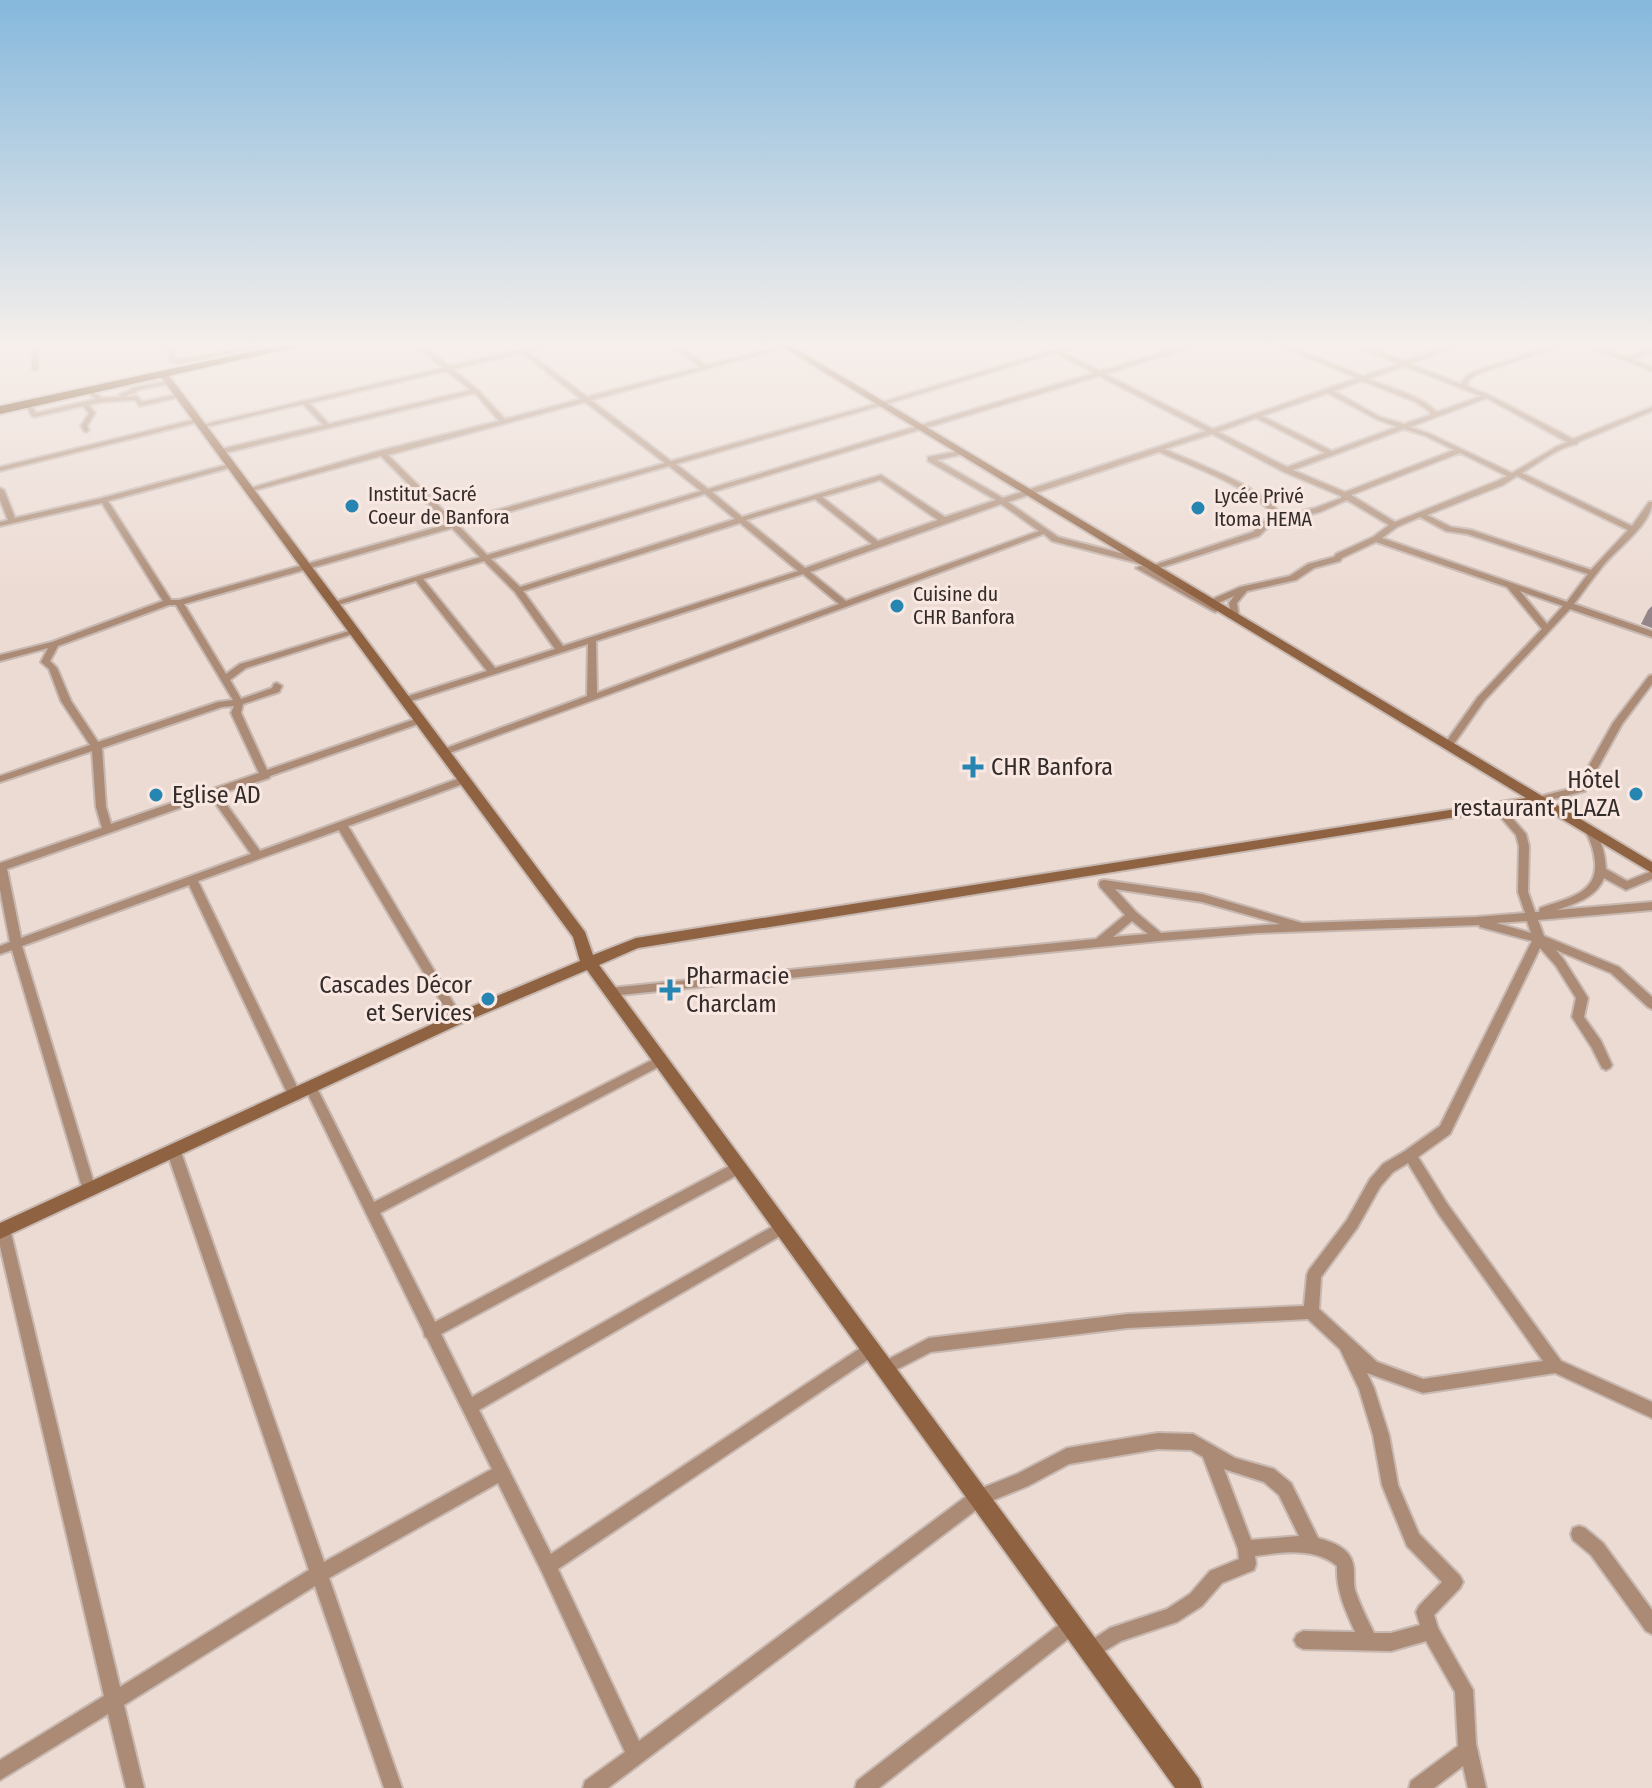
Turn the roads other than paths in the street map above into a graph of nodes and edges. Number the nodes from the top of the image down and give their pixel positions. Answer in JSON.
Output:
{"nodes":[{"id":1,"x":84,"y":426,"type":"edge"},
{"id":2,"x":184,"y":426,"type":"edge"},
{"id":3,"x":201,"y":426,"type":"edge"},
{"id":4,"x":325,"y":426,"type":"edge"},
{"id":5,"x":482,"y":426,"type":"edge"},
{"id":6,"x":621,"y":426,"type":"edge"},
{"id":7,"x":800,"y":426,"type":"edge"},
{"id":8,"x":925,"y":426,"type":"edge"},
{"id":9,"x":1205,"y":426,"type":"edge"},
{"id":10,"x":1227,"y":426,"type":"edge"},
{"id":11,"x":1278,"y":426,"type":"edge"},
{"id":12,"x":1398,"y":426,"type":"edge"},
{"id":13,"x":1406,"y":426,"type":"edge"},
{"id":14,"x":1544,"y":426,"type":"edge"},
{"id":15,"x":1613,"y":426,"type":"edge"},
{"id":16,"x":920,"y":428,"type":"junction"},
{"id":17,"x":1402,"y":428,"type":"junction"},
{"id":18,"x":86,"y":430,"type":"dead end"},
{"id":19,"x":1214,"y":431,"type":"junction"},
{"id":20,"x":1575,"y":443,"type":"junction"},
{"id":21,"x":1159,"y":449,"type":"junction"},
{"id":22,"x":1459,"y":451,"type":"junction"},
{"id":23,"x":220,"y":452,"type":"junction"},
{"id":24,"x":961,"y":452,"type":"junction"},
{"id":25,"x":382,"y":453,"type":"junction"},
{"id":26,"x":1332,"y":454,"type":"junction"},
{"id":27,"x":668,"y":463,"type":"junction"},
{"id":28,"x":230,"y":465,"type":"junction"},
{"id":29,"x":0,"y":469,"type":"edge"},
{"id":30,"x":1287,"y":470,"type":"junction"},
{"id":31,"x":1515,"y":474,"type":"junction"},
{"id":32,"x":0,"y":490,"type":"edge"},
{"id":33,"x":248,"y":490,"type":"junction"},
{"id":34,"x":707,"y":492,"type":"junction"},
{"id":35,"x":1028,"y":492,"type":"junction"},
{"id":36,"x":1345,"y":495,"type":"junction"},
{"id":37,"x":816,"y":496,"type":"junction"},
{"id":38,"x":104,"y":500,"type":"junction"},
{"id":39,"x":1002,"y":501,"type":"junction"},
{"id":40,"x":1652,"y":504,"type":"edge"},
{"id":41,"x":1420,"y":514,"type":"junction"},
{"id":42,"x":1279,"y":517,"type":"junction"},
{"id":43,"x":740,"y":519,"type":"junction"},
{"id":44,"x":944,"y":520,"type":"junction"},
{"id":45,"x":12,"y":521,"type":"junction"},
{"id":46,"x":0,"y":524,"type":"edge"},
{"id":47,"x":456,"y":524,"type":"junction"},
{"id":48,"x":1394,"y":525,"type":"junction"},
{"id":49,"x":1634,"y":530,"type":"junction"},
{"id":50,"x":1043,"y":532,"type":"junction"},
{"id":51,"x":1376,"y":539,"type":"junction"},
{"id":52,"x":878,"y":545,"type":"junction"},
{"id":53,"x":1094,"y":551,"type":"junction"},
{"id":54,"x":486,"y":558,"type":"junction"},
{"id":55,"x":305,"y":566,"type":"junction"},
{"id":56,"x":1153,"y":568,"type":"junction"},
{"id":57,"x":802,"y":572,"type":"junction"},
{"id":58,"x":1593,"y":573,"type":"junction"},
{"id":59,"x":418,"y":579,"type":"junction"},
{"id":60,"x":1510,"y":585,"type":"junction"},
{"id":61,"x":1243,"y":589,"type":"junction"},
{"id":62,"x":518,"y":590,"type":"junction"},
{"id":63,"x":168,"y":602,"type":"junction"},
{"id":64,"x":179,"y":603,"type":"junction"},
{"id":65,"x":335,"y":603,"type":"junction"},
{"id":66,"x":1211,"y":603,"type":"junction"},
{"id":67,"x":845,"y":605,"type":"junction"},
{"id":68,"x":1569,"y":605,"type":"junction"},
{"id":69,"x":1240,"y":620,"type":"junction"},
{"id":70,"x":1545,"y":627,"type":"junction"},
{"id":71,"x":355,"y":632,"type":"junction"},
{"id":72,"x":1652,"y":634,"type":"edge"},
{"id":73,"x":592,"y":639,"type":"junction"},
{"id":74,"x":55,"y":644,"type":"junction"},
{"id":75,"x":560,"y":649,"type":"junction"},
{"id":76,"x":23,"y":652,"type":"junction"},
{"id":77,"x":48,"y":657,"type":"junction"},
{"id":78,"x":0,"y":658,"type":"edge"},
{"id":79,"x":243,"y":666,"type":"junction"},
{"id":80,"x":218,"y":669,"type":"junction"},
{"id":81,"x":493,"y":672,"type":"junction"},
{"id":82,"x":1652,"y":678,"type":"edge"},
{"id":83,"x":227,"y":682,"type":"junction"},
{"id":84,"x":277,"y":686,"type":"dead end"},
{"id":85,"x":592,"y":697,"type":"junction"},
{"id":86,"x":405,"y":700,"type":"junction"},
{"id":87,"x":217,"y":705,"type":"junction"},
{"id":88,"x":238,"y":708,"type":"junction"},
{"id":89,"x":421,"y":720,"type":"junction"},
{"id":90,"x":1448,"y":746,"type":"junction"},
{"id":91,"x":97,"y":748,"type":"junction"},
{"id":92,"x":444,"y":752,"type":"junction"},
{"id":93,"x":265,"y":776,"type":"junction"},
{"id":94,"x":0,"y":779,"type":"edge"},
{"id":95,"x":464,"y":780,"type":"junction"},
{"id":96,"x":214,"y":794,"type":"junction"},
{"id":97,"x":1538,"y":800,"type":"junction"},
{"id":98,"x":1496,"y":806,"type":"junction"},
{"id":99,"x":341,"y":824,"type":"junction"},
{"id":100,"x":108,"y":830,"type":"junction"},
{"id":101,"x":1590,"y":831,"type":"junction"},
{"id":102,"x":257,"y":854,"type":"junction"},
{"id":103,"x":0,"y":867,"type":"edge"},
{"id":104,"x":1652,"y":868,"type":"edge"},
{"id":105,"x":1087,"y":872,"type":"junction"},
{"id":106,"x":1602,"y":872,"type":"junction"},
{"id":107,"x":1652,"y":875,"type":"edge"},
{"id":108,"x":192,"y":880,"type":"junction"},
{"id":109,"x":1104,"y":884,"type":"junction"},
{"id":110,"x":1652,"y":906,"type":"edge"},
{"id":111,"x":1132,"y":915,"type":"junction"},
{"id":112,"x":1532,"y":916,"type":"junction"},
{"id":113,"x":1476,"y":921,"type":"junction"},
{"id":114,"x":1308,"y":927,"type":"junction"},
{"id":115,"x":1159,"y":937,"type":"junction"},
{"id":116,"x":1539,"y":939,"type":"junction"},
{"id":117,"x":16,"y":944,"type":"junction"},
{"id":118,"x":1098,"y":944,"type":"junction"},
{"id":119,"x":0,"y":950,"type":"edge"},
{"id":120,"x":588,"y":961,"type":"junction"},
{"id":121,"x":610,"y":992,"type":"junction"},
{"id":122,"x":1652,"y":1004,"type":"edge"},
{"id":123,"x":457,"y":1019,"type":"junction"},
{"id":124,"x":660,"y":1061,"type":"junction"},
{"id":125,"x":1606,"y":1065,"type":"dead end"},
{"id":126,"x":303,"y":1092,"type":"junction"},
{"id":127,"x":174,"y":1152,"type":"junction"},
{"id":128,"x":1410,"y":1155,"type":"junction"},
{"id":129,"x":738,"y":1168,"type":"junction"},
{"id":130,"x":89,"y":1190,"type":"junction"},
{"id":131,"x":372,"y":1210,"type":"junction"},
{"id":132,"x":782,"y":1228,"type":"junction"},
{"id":133,"x":1,"y":1230,"type":"edge"},
{"id":134,"x":1311,"y":1312,"type":"junction"},
{"id":135,"x":430,"y":1332,"type":"junction"},
{"id":136,"x":1342,"y":1338,"type":"junction"},
{"id":137,"x":870,"y":1350,"type":"junction"},
{"id":138,"x":1556,"y":1366,"type":"junction"},
{"id":139,"x":884,"y":1369,"type":"junction"},
{"id":140,"x":470,"y":1407,"type":"junction"},
{"id":141,"x":1652,"y":1410,"type":"edge"},
{"id":142,"x":1209,"y":1452,"type":"junction"},
{"id":143,"x":501,"y":1473,"type":"junction"},
{"id":144,"x":978,"y":1498,"type":"junction"},
{"id":145,"x":1579,"y":1534,"type":"dead end"},
{"id":146,"x":1313,"y":1547,"type":"junction"},
{"id":147,"x":1246,"y":1549,"type":"junction"},
{"id":148,"x":548,"y":1566,"type":"junction"},
{"id":149,"x":319,"y":1574,"type":"junction"},
{"id":150,"x":1652,"y":1625,"type":"edge"},
{"id":151,"x":1071,"y":1626,"type":"junction"},
{"id":152,"x":1430,"y":1631,"type":"junction"},
{"id":153,"x":1303,"y":1640,"type":"dead end"},
{"id":154,"x":1369,"y":1642,"type":"junction"},
{"id":155,"x":1090,"y":1651,"type":"junction"},
{"id":156,"x":114,"y":1701,"type":"junction"},
{"id":157,"x":1469,"y":1750,"type":"junction"},
{"id":158,"x":636,"y":1756,"type":"junction"},
{"id":159,"x":0,"y":1771,"type":"edge"},
{"id":160,"x":135,"y":1788,"type":"edge"},
{"id":161,"x":393,"y":1788,"type":"edge"},
{"id":162,"x":592,"y":1788,"type":"edge"},
{"id":163,"x":864,"y":1788,"type":"edge"},
{"id":164,"x":1190,"y":1788,"type":"edge"},
{"id":165,"x":1418,"y":1788,"type":"edge"},
{"id":166,"x":1477,"y":1788,"type":"edge"}],
"edges":[{"from":1,"to":18,"type":"street"},
{"from":2,"to":29,"type":"street"},
{"from":3,"to":23,"type":"street"},
{"from":4,"to":23,"type":"street"},
{"from":5,"to":25,"type":"street"},
{"from":6,"to":27,"type":"street"},
{"from":7,"to":27,"type":"street"},
{"from":8,"to":16,"type":"street"},
{"from":9,"to":19,"type":"street"},
{"from":10,"to":19,"type":"street"},
{"from":11,"to":26,"type":"street"},
{"from":12,"to":17,"type":"street"},
{"from":13,"to":17,"type":"street"},
{"from":14,"to":20,"type":"street"},
{"from":15,"to":20,"type":"street"},
{"from":16,"to":24,"type":"street"},
{"from":16,"to":34,"type":"street"},
{"from":17,"to":22,"type":"street"},
{"from":17,"to":26,"type":"street"},
{"from":19,"to":21,"type":"street"},
{"from":19,"to":30,"type":"street"},
{"from":20,"to":31,"type":"street"},
{"from":21,"to":35,"type":"street"},
{"from":21,"to":42,"type":"street"},
{"from":22,"to":31,"type":"street"},
{"from":22,"to":36,"type":"street"},
{"from":23,"to":28,"type":"street"},
{"from":24,"to":35,"type":"street"},
{"from":24,"to":39,"type":"street"},
{"from":25,"to":33,"type":"street"},
{"from":25,"to":47,"type":"street"},
{"from":26,"to":30,"type":"street"},
{"from":27,"to":34,"type":"street"},
{"from":27,"to":47,"type":"street"},
{"from":28,"to":33,"type":"street"},
{"from":28,"to":38,"type":"street"},
{"from":30,"to":36,"type":"street"},
{"from":31,"to":41,"type":"street"},
{"from":31,"to":49,"type":"street"},
{"from":32,"to":45,"type":"street"},
{"from":33,"to":55,"type":"street"},
{"from":34,"to":43,"type":"street"},
{"from":34,"to":54,"type":"street"},
{"from":35,"to":39,"type":"street"},
{"from":35,"to":56,"type":"street"},
{"from":36,"to":42,"type":"street"},
{"from":36,"to":48,"type":"street"},
{"from":37,"to":43,"type":"street"},
{"from":37,"to":44,"type":"street"},
{"from":37,"to":52,"type":"street"},
{"from":38,"to":45,"type":"street"},
{"from":38,"to":63,"type":"street"},
{"from":39,"to":44,"type":"street"},
{"from":39,"to":50,"type":"street"},
{"from":40,"to":49,"type":"street"},
{"from":41,"to":48,"type":"street"},
{"from":41,"to":58,"type":"street"},
{"from":42,"to":56,"type":"street"},
{"from":43,"to":57,"type":"street"},
{"from":43,"to":62,"type":"street"},
{"from":44,"to":52,"type":"street"},
{"from":45,"to":46,"type":"street"},
{"from":47,"to":54,"type":"street"},
{"from":47,"to":55,"type":"street"},
{"from":48,"to":51,"type":"street"},
{"from":49,"to":58,"type":"street"},
{"from":50,"to":53,"type":"street"},
{"from":50,"to":67,"type":"street"},
{"from":51,"to":60,"type":"street"},
{"from":51,"to":61,"type":"street"},
{"from":52,"to":57,"type":"street"},
{"from":53,"to":56,"type":"street"},
{"from":53,"to":69,"type":"street"},
{"from":54,"to":59,"type":"street"},
{"from":54,"to":62,"type":"street"},
{"from":55,"to":64,"type":"street"},
{"from":55,"to":65,"type":"street"},
{"from":56,"to":66,"type":"street"},
{"from":57,"to":67,"type":"street"},
{"from":57,"to":73,"type":"street"},
{"from":58,"to":68,"type":"street"},
{"from":59,"to":65,"type":"street"},
{"from":59,"to":81,"type":"street"},
{"from":60,"to":68,"type":"street"},
{"from":60,"to":70,"type":"street"},
{"from":61,"to":66,"type":"street"},
{"from":61,"to":69,"type":"street"},
{"from":62,"to":75,"type":"street"},
{"from":63,"to":64,"type":"street"},
{"from":63,"to":74,"type":"street"},
{"from":64,"to":80,"type":"street"},
{"from":65,"to":71,"type":"street"},
{"from":66,"to":69,"type":"street"},
{"from":67,"to":85,"type":"street"},
{"from":68,"to":70,"type":"street"},
{"from":68,"to":72,"type":"street"},
{"from":69,"to":90,"type":"street"},
{"from":70,"to":90,"type":"street"},
{"from":71,"to":79,"type":"street"},
{"from":71,"to":86,"type":"street"},
{"from":73,"to":75,"type":"street"},
{"from":73,"to":85,"type":"street"},
{"from":74,"to":76,"type":"street"},
{"from":74,"to":77,"type":"street"},
{"from":75,"to":81,"type":"street"},
{"from":76,"to":77,"type":"street"},
{"from":76,"to":78,"type":"street"},
{"from":77,"to":91,"type":"street"},
{"from":79,"to":80,"type":"street"},
{"from":79,"to":83,"type":"street"},
{"from":80,"to":83,"type":"street"},
{"from":81,"to":86,"type":"street"},
{"from":82,"to":97,"type":"street"},
{"from":83,"to":87,"type":"street"},
{"from":83,"to":88,"type":"street"},
{"from":84,"to":88,"type":"street"},
{"from":85,"to":92,"type":"street"},
{"from":86,"to":89,"type":"street"},
{"from":87,"to":88,"type":"street"},
{"from":87,"to":91,"type":"street"},
{"from":88,"to":93,"type":"street"},
{"from":89,"to":92,"type":"street"},
{"from":89,"to":93,"type":"street"},
{"from":90,"to":97,"type":"street"},
{"from":91,"to":94,"type":"street"},
{"from":91,"to":100,"type":"street"},
{"from":92,"to":95,"type":"street"},
{"from":93,"to":96,"type":"street"},
{"from":95,"to":99,"type":"street"},
{"from":95,"to":120,"type":"street"},
{"from":96,"to":100,"type":"street"},
{"from":96,"to":102,"type":"street"},
{"from":97,"to":98,"type":"street"},
{"from":97,"to":101,"type":"street"},
{"from":98,"to":105,"type":"street"},
{"from":98,"to":112,"type":"street"},
{"from":99,"to":102,"type":"street"},
{"from":99,"to":123,"type":"street"},
{"from":100,"to":103,"type":"street"},
{"from":101,"to":104,"type":"street"},
{"from":101,"to":106,"type":"street"},
{"from":102,"to":108,"type":"street"},
{"from":103,"to":117,"type":"street"},
{"from":105,"to":109,"type":"street"},
{"from":105,"to":120,"type":"street"},
{"from":106,"to":107,"type":"street"},
{"from":106,"to":112,"type":"street"},
{"from":108,"to":117,"type":"street"},
{"from":108,"to":126,"type":"street"},
{"from":109,"to":111,"type":"street"},
{"from":109,"to":114,"type":"street"},
{"from":110,"to":112,"type":"street"},
{"from":111,"to":115,"type":"street"},
{"from":111,"to":118,"type":"street"},
{"from":112,"to":113,"type":"street"},
{"from":112,"to":116,"type":"street"},
{"from":113,"to":114,"type":"street"},
{"from":113,"to":116,"type":"street"},
{"from":114,"to":115,"type":"street"},
{"from":115,"to":118,"type":"street"},
{"from":116,"to":122,"type":"street"},
{"from":116,"to":125,"type":"street"},
{"from":116,"to":128,"type":"street"},
{"from":117,"to":119,"type":"street"},
{"from":117,"to":130,"type":"street"},
{"from":118,"to":121,"type":"street"},
{"from":120,"to":121,"type":"street"},
{"from":120,"to":123,"type":"street"},
{"from":121,"to":124,"type":"street"},
{"from":123,"to":126,"type":"street"},
{"from":124,"to":129,"type":"street"},
{"from":124,"to":131,"type":"street"},
{"from":126,"to":127,"type":"street"},
{"from":126,"to":131,"type":"street"},
{"from":127,"to":130,"type":"street"},
{"from":127,"to":149,"type":"street"},
{"from":128,"to":134,"type":"street"},
{"from":128,"to":138,"type":"street"},
{"from":129,"to":132,"type":"street"},
{"from":129,"to":135,"type":"street"},
{"from":130,"to":133,"type":"street"},
{"from":131,"to":135,"type":"street"},
{"from":132,"to":137,"type":"street"},
{"from":132,"to":140,"type":"street"},
{"from":133,"to":156,"type":"street"},
{"from":134,"to":136,"type":"street"},
{"from":134,"to":139,"type":"street"},
{"from":135,"to":140,"type":"street"},
{"from":136,"to":138,"type":"street"},
{"from":136,"to":152,"type":"street"},
{"from":137,"to":139,"type":"street"},
{"from":137,"to":148,"type":"street"},
{"from":138,"to":141,"type":"street"},
{"from":139,"to":144,"type":"street"},
{"from":140,"to":143,"type":"street"},
{"from":142,"to":144,"type":"street"},
{"from":142,"to":146,"type":"street"},
{"from":142,"to":147,"type":"street"},
{"from":143,"to":148,"type":"street"},
{"from":143,"to":149,"type":"street"},
{"from":144,"to":151,"type":"street"},
{"from":144,"to":158,"type":"street"},
{"from":145,"to":150,"type":"street"},
{"from":146,"to":147,"type":"street"},
{"from":146,"to":154,"type":"street"},
{"from":147,"to":155,"type":"street"},
{"from":148,"to":158,"type":"street"},
{"from":149,"to":156,"type":"street"},
{"from":149,"to":161,"type":"street"},
{"from":151,"to":155,"type":"street"},
{"from":151,"to":163,"type":"street"},
{"from":152,"to":154,"type":"street"},
{"from":152,"to":157,"type":"street"},
{"from":153,"to":154,"type":"street"},
{"from":155,"to":164,"type":"street"},
{"from":156,"to":159,"type":"street"},
{"from":156,"to":160,"type":"street"},
{"from":157,"to":165,"type":"street"},
{"from":157,"to":166,"type":"street"},
{"from":158,"to":162,"type":"street"}]}
